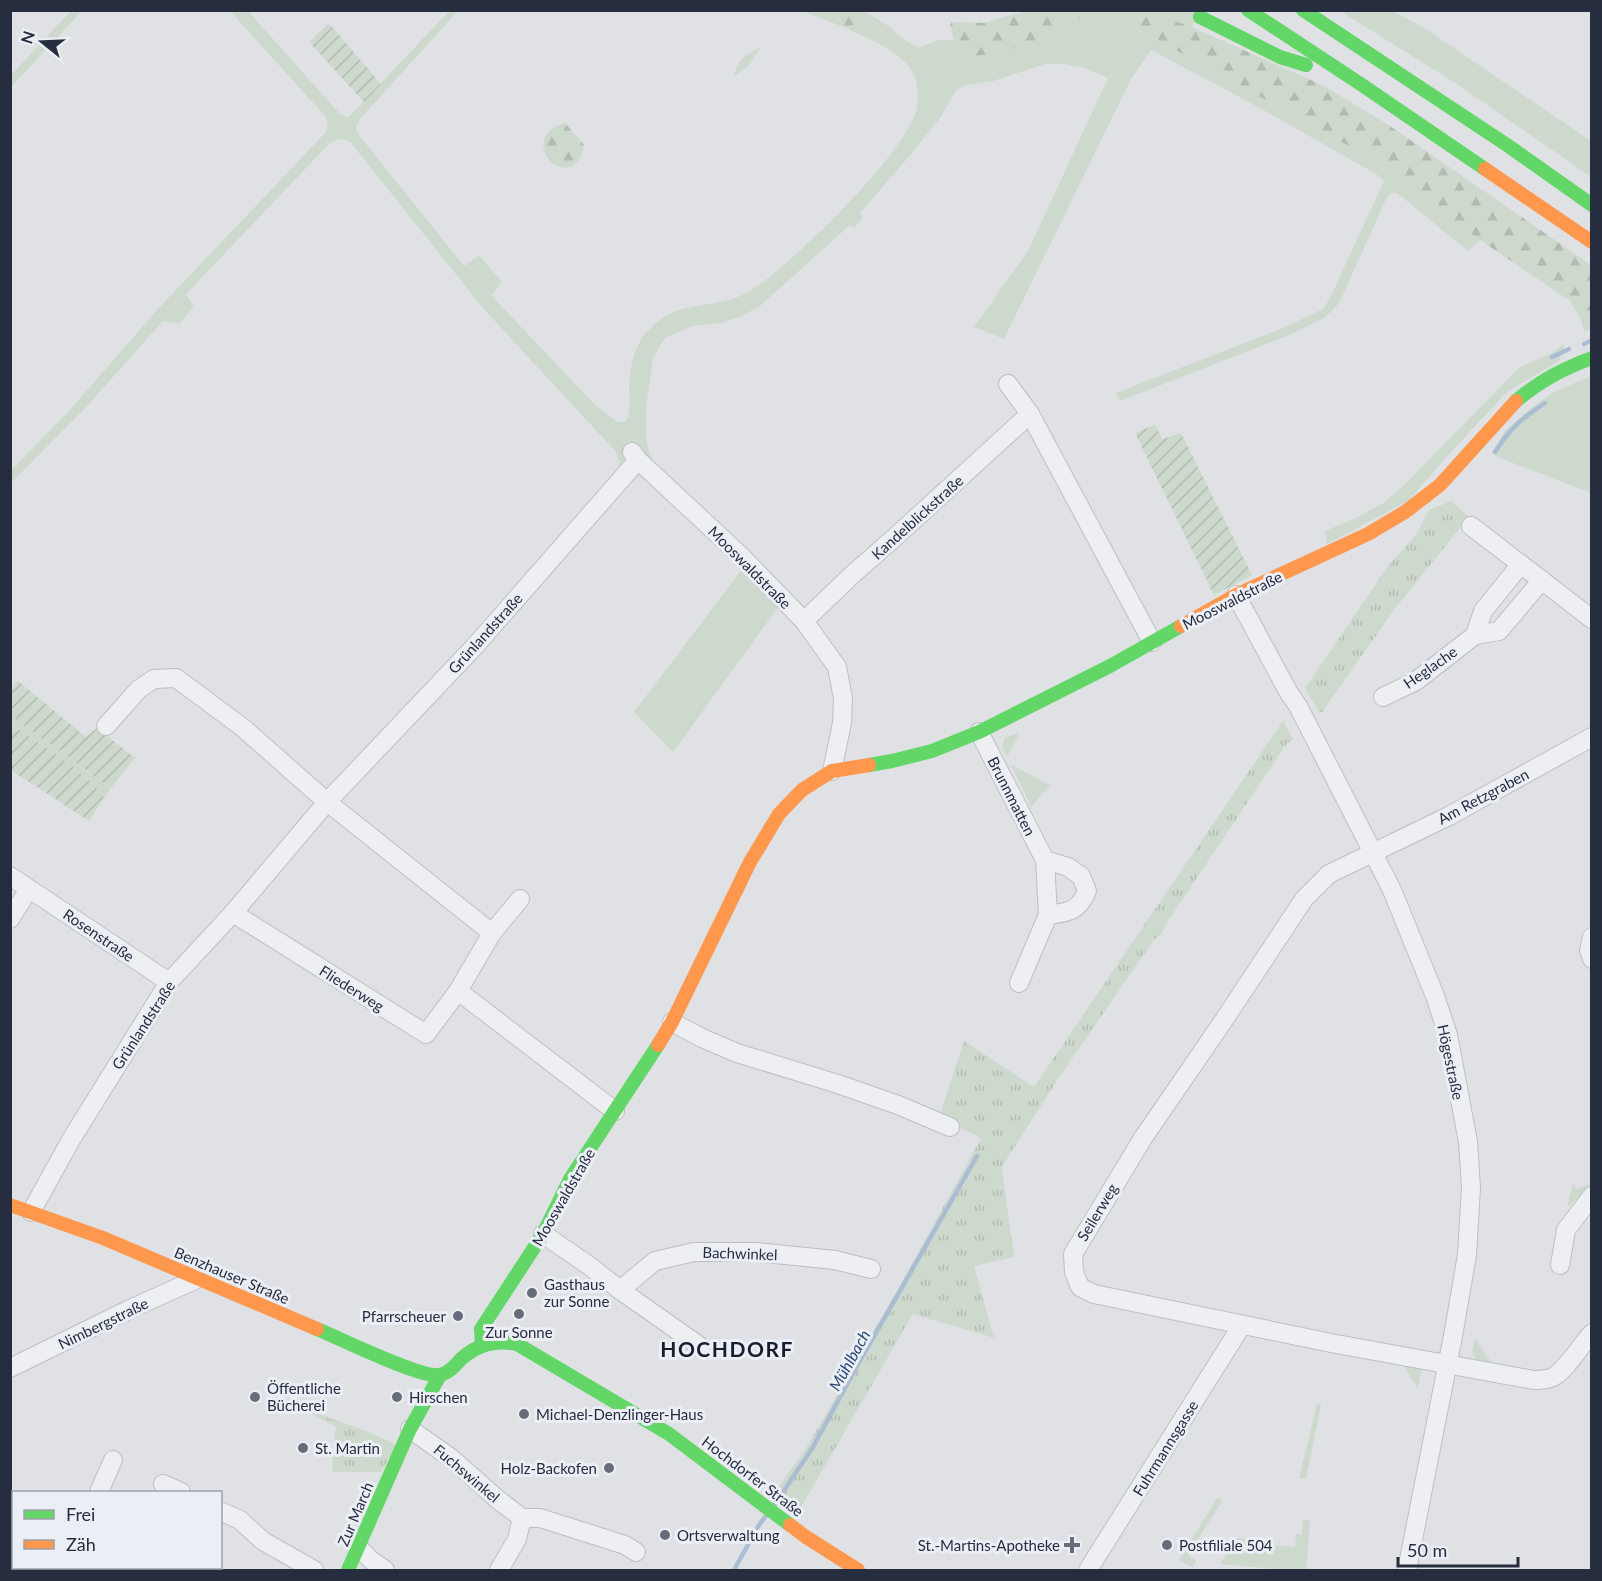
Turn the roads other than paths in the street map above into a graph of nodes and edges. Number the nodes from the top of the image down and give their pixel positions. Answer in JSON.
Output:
{"nodes":[{"id":1,"x":1248,"y":10,"type":"edge"},
{"id":2,"x":1303,"y":10,"type":"edge"},
{"id":3,"x":1200,"y":17,"type":"dead end"},
{"id":4,"x":1362,"y":85,"type":"junction"},
{"id":5,"x":1592,"y":205,"type":"edge"},
{"id":6,"x":1592,"y":242,"type":"edge"},
{"id":7,"x":1592,"y":358,"type":"edge"},
{"id":8,"x":1008,"y":384,"type":"dead end"},
{"id":9,"x":1030,"y":414,"type":"junction"},
{"id":10,"x":634,"y":456,"type":"joint"},
{"id":11,"x":1471,"y":526,"type":"dead end"},
{"id":12,"x":1521,"y":564,"type":"junction"},
{"id":13,"x":1542,"y":580,"type":"junction"},
{"id":14,"x":1236,"y":595,"type":"junction"},
{"id":15,"x":1592,"y":619,"type":"edge"},
{"id":16,"x":804,"y":621,"type":"junction"},
{"id":17,"x":1475,"y":635,"type":"junction"},
{"id":18,"x":1152,"y":642,"type":"junction"},
{"id":19,"x":1383,"y":697,"type":"dead end"},
{"id":20,"x":106,"y":726,"type":"dead end"},
{"id":21,"x":980,"y":732,"type":"junction"},
{"id":22,"x":1592,"y":737,"type":"edge"},
{"id":23,"x":832,"y":771,"type":"junction"},
{"id":24,"x":327,"y":802,"type":"junction"},
{"id":25,"x":1373,"y":852,"type":"junction"},
{"id":26,"x":1045,"y":860,"type":"junction"},
{"id":27,"x":10,"y":876,"type":"edge"},
{"id":28,"x":29,"y":889,"type":"junction"},
{"id":29,"x":520,"y":899,"type":"dead end"},
{"id":30,"x":233,"y":913,"type":"junction"},
{"id":31,"x":1048,"y":915,"type":"junction"},
{"id":32,"x":10,"y":919,"type":"edge"},
{"id":33,"x":492,"y":933,"type":"junction"},
{"id":34,"x":1592,"y":937,"type":"edge"},
{"id":35,"x":1592,"y":959,"type":"edge"},
{"id":36,"x":169,"y":982,"type":"junction"},
{"id":37,"x":1019,"y":983,"type":"dead end"},
{"id":38,"x":458,"y":991,"type":"junction"},
{"id":39,"x":672,"y":1022,"type":"junction"},
{"id":40,"x":615,"y":1111,"type":"junction"},
{"id":41,"x":950,"y":1127,"type":"dead end"},
{"id":42,"x":1592,"y":1196,"type":"edge"},
{"id":43,"x":10,"y":1205,"type":"edge"},
{"id":44,"x":31,"y":1212,"type":"junction"},
{"id":45,"x":543,"y":1234,"type":"junction"},
{"id":46,"x":1560,"y":1265,"type":"dead end"},
{"id":47,"x":871,"y":1269,"type":"dead end"},
{"id":48,"x":197,"y":1279,"type":"junction"},
{"id":49,"x":620,"y":1290,"type":"junction"},
{"id":50,"x":1242,"y":1325,"type":"junction"},
{"id":51,"x":1592,"y":1333,"type":"edge"},
{"id":52,"x":482,"y":1344,"type":"junction"},
{"id":53,"x":701,"y":1347,"type":"dead end"},
{"id":54,"x":1447,"y":1364,"type":"junction"},
{"id":55,"x":10,"y":1368,"type":"edge"},
{"id":56,"x":440,"y":1375,"type":"junction"},
{"id":57,"x":410,"y":1429,"type":"junction"},
{"id":58,"x":113,"y":1460,"type":"dead end"},
{"id":59,"x":163,"y":1484,"type":"dead end"},
{"id":60,"x":99,"y":1491,"type":"edge"},
{"id":61,"x":179,"y":1491,"type":"edge"},
{"id":62,"x":222,"y":1512,"type":"edge"},
{"id":63,"x":522,"y":1518,"type":"junction"},
{"id":64,"x":359,"y":1548,"type":"junction"},
{"id":65,"x":636,"y":1552,"type":"dead end"},
{"id":66,"x":314,"y":1570,"type":"edge"},
{"id":67,"x":348,"y":1570,"type":"edge"},
{"id":68,"x":385,"y":1570,"type":"edge"},
{"id":69,"x":499,"y":1570,"type":"edge"},
{"id":70,"x":858,"y":1570,"type":"edge"},
{"id":71,"x":1088,"y":1570,"type":"edge"},
{"id":72,"x":1407,"y":1570,"type":"edge"}],
"edges":[{"from":1,"to":4,"type":"main road"},
{"from":2,"to":5,"type":"main road"},
{"from":3,"to":4,"type":"main road"},
{"from":4,"to":6,"type":"main road"},
{"from":7,"to":14,"type":"main road","name":"Mooswaldstraße"},
{"from":8,"to":9,"type":"street"},
{"from":9,"to":16,"type":"street","name":"Kandelblickstraße"},
{"from":9,"to":18,"type":"street"},
{"from":10,"to":16,"type":"street","name":"Mooswaldstraße"},
{"from":10,"to":24,"type":"street","name":"Grünlandstraße"},
{"from":11,"to":12,"type":"street"},
{"from":12,"to":13,"type":"street"},
{"from":12,"to":17,"type":"street"},
{"from":13,"to":15,"type":"street"},
{"from":13,"to":17,"type":"street","name":"Heglache"},
{"from":14,"to":18,"type":"main road","name":"Mooswaldstraße"},
{"from":14,"to":25,"type":"street","name":"Högestraße"},
{"from":16,"to":23,"type":"street","name":"Mooswaldstraße"},
{"from":17,"to":19,"type":"street","name":"Heglache"},
{"from":18,"to":21,"type":"main road","name":"Mooswaldstraße"},
{"from":20,"to":24,"type":"street"},
{"from":21,"to":23,"type":"main road","name":"Mooswaldstraße"},
{"from":21,"to":26,"type":"street","name":"Brunnmatten"},
{"from":22,"to":25,"type":"street","name":"Am Retzgraben"},
{"from":23,"to":39,"type":"main road","name":"Mooswaldstraße"},
{"from":24,"to":30,"type":"street","name":"Grünlandstraße"},
{"from":24,"to":33,"type":"street"},
{"from":25,"to":50,"type":"street","name":"Seilerweg"},
{"from":25,"to":54,"type":"street","name":"Högestraße"},
{"from":26,"to":31,"type":"street","name":"Brunnmatten"},
{"from":26,"to":31,"type":"street"},
{"from":27,"to":28,"type":"street","name":"Rosenstraße"},
{"from":28,"to":32,"type":"street"},
{"from":28,"to":36,"type":"street","name":"Rosenstraße"},
{"from":29,"to":33,"type":"street","name":"Fliederweg"},
{"from":30,"to":36,"type":"street","name":"Grünlandstraße"},
{"from":30,"to":38,"type":"street","name":"Fliederweg"},
{"from":31,"to":37,"type":"street","name":"Brunnmatten"},
{"from":33,"to":38,"type":"street","name":"Fliederweg"},
{"from":34,"to":35,"type":"street"},
{"from":36,"to":44,"type":"street","name":"Grünlandstraße"},
{"from":38,"to":40,"type":"street"},
{"from":39,"to":40,"type":"main road","name":"Mooswaldstraße"},
{"from":39,"to":41,"type":"street"},
{"from":40,"to":45,"type":"main road","name":"Mooswaldstraße"},
{"from":42,"to":46,"type":"street"},
{"from":43,"to":44,"type":"main road","name":"Benzhauser Straße"},
{"from":44,"to":48,"type":"main road","name":"Benzhauser Straße"},
{"from":45,"to":49,"type":"street"},
{"from":45,"to":52,"type":"main road","name":"Mooswaldstraße"},
{"from":47,"to":49,"type":"street","name":"Bachwinkel"},
{"from":48,"to":55,"type":"street","name":"Nimbergstraße"},
{"from":48,"to":56,"type":"main road","name":"Benzhauser Straße"},
{"from":49,"to":53,"type":"street"},
{"from":50,"to":54,"type":"street","name":"Seilerweg"},
{"from":50,"to":71,"type":"street","name":"Fuhrmannsgasse"},
{"from":51,"to":54,"type":"street"},
{"from":52,"to":56,"type":"main road"},
{"from":52,"to":70,"type":"main road","name":"Hochdorfer Straße"},
{"from":54,"to":72,"type":"street","name":"Högestraße"},
{"from":56,"to":57,"type":"main road","name":"Zur March"},
{"from":57,"to":63,"type":"street","name":"Fuchswinkel"},
{"from":57,"to":64,"type":"main road","name":"Zur March"},
{"from":58,"to":60,"type":"street"},
{"from":59,"to":61,"type":"street"},
{"from":62,"to":66,"type":"street"},
{"from":63,"to":65,"type":"street"},
{"from":63,"to":69,"type":"street"},
{"from":64,"to":67,"type":"main road","name":"Zur March"},
{"from":64,"to":68,"type":"street"}]}
